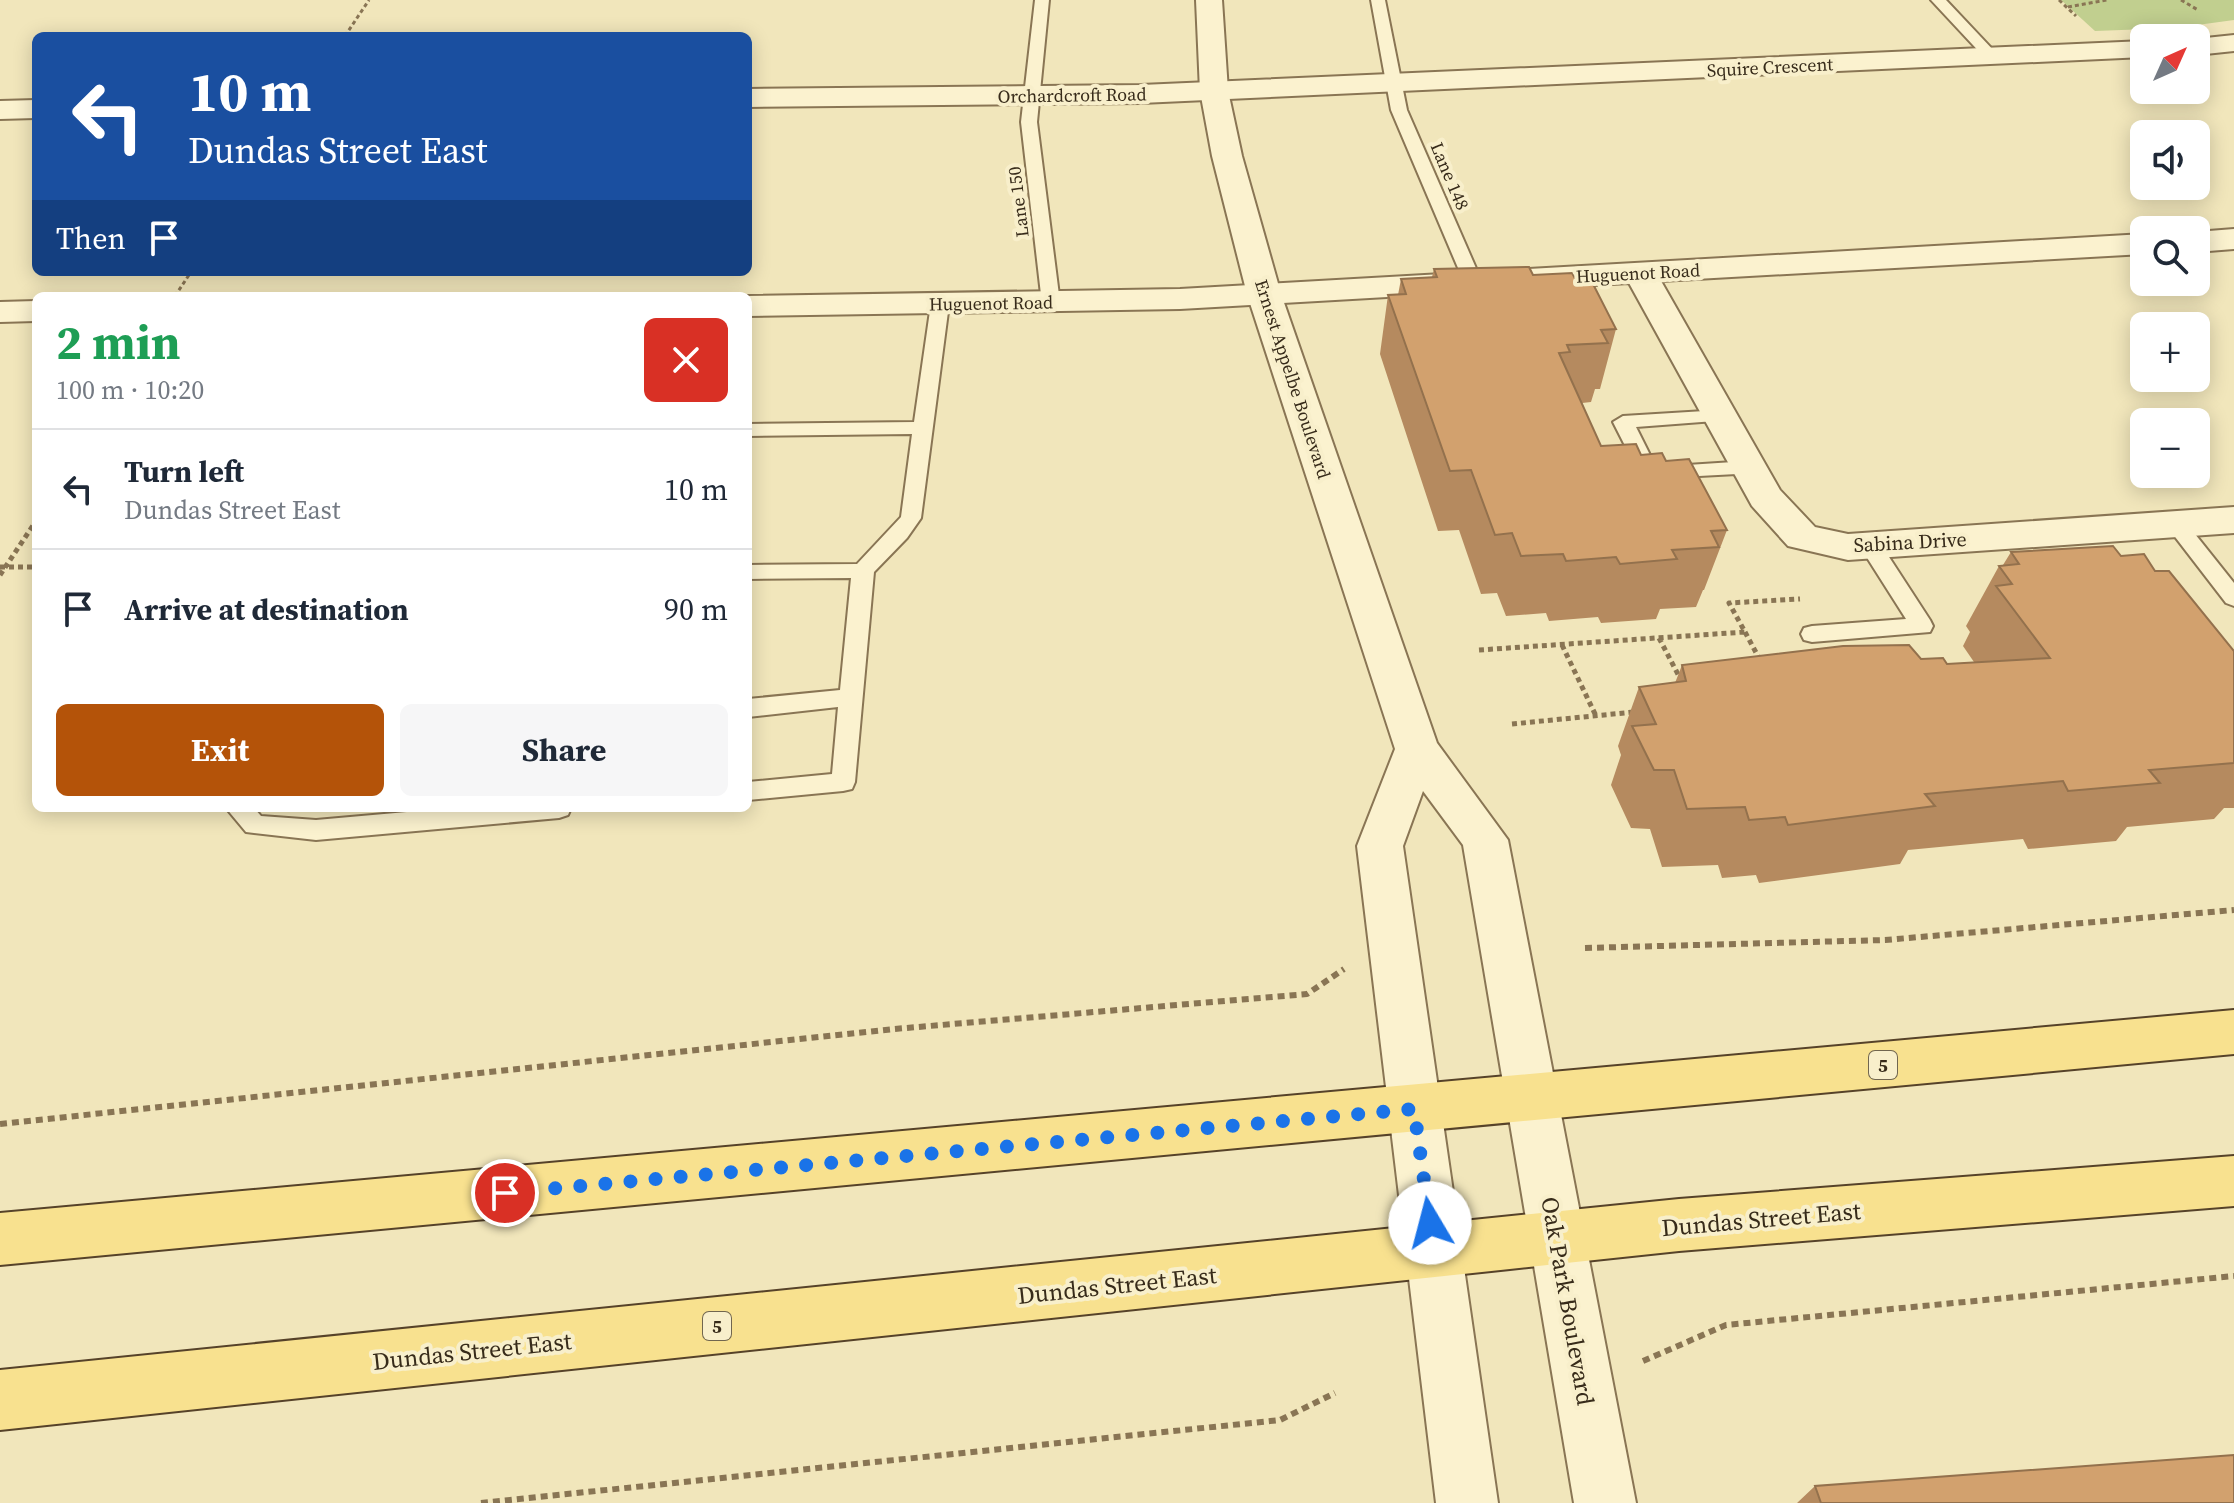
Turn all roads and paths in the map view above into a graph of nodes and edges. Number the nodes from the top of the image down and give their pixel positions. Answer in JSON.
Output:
{"nodes":[{"id":1,"x":369,"y":0,"type":"edge"},
{"id":2,"x":1042,"y":0,"type":"edge"},
{"id":3,"x":1209,"y":0,"type":"edge"},
{"id":4,"x":1378,"y":0,"type":"edge"},
{"id":5,"x":1938,"y":0,"type":"edge"},
{"id":6,"x":2107,"y":0,"type":"edge"},
{"id":7,"x":2067,"y":7,"type":"dead end"},
{"id":8,"x":348,"y":32,"type":"edge"},
{"id":9,"x":2234,"y":43,"type":"edge"},
{"id":10,"x":2210,"y":46,"type":"edge"},
{"id":11,"x":2130,"y":50,"type":"edge"},
{"id":12,"x":1991,"y":56,"type":"junction"},
{"id":13,"x":1396,"y":84,"type":"junction"},
{"id":14,"x":1214,"y":91,"type":"junction"},
{"id":15,"x":1033,"y":96,"type":"junction"},
{"id":16,"x":752,"y":98,"type":"edge"},
{"id":17,"x":32,"y":109,"type":"edge"},
{"id":18,"x":0,"y":110,"type":"edge"},
{"id":19,"x":2234,"y":239,"type":"edge"},
{"id":20,"x":2210,"y":241,"type":"edge"},
{"id":21,"x":2130,"y":245,"type":"edge"},
{"id":22,"x":1640,"y":273,"type":"junction"},
{"id":23,"x":1473,"y":282,"type":"junction"},
{"id":24,"x":1264,"y":294,"type":"junction"},
{"id":25,"x":1051,"y":303,"type":"junction"},
{"id":26,"x":940,"y":304,"type":"junction"},
{"id":27,"x":752,"y":306,"type":"edge"},
{"id":28,"x":1721,"y":416,"type":"junction"},
{"id":29,"x":924,"y":428,"type":"junction"},
{"id":30,"x":752,"y":430,"type":"edge"},
{"id":31,"x":1749,"y":468,"type":"junction"},
{"id":32,"x":2234,"y":520,"type":"edge"},
{"id":33,"x":2176,"y":524,"type":"junction"},
{"id":34,"x":32,"y":528,"type":"edge"},
{"id":35,"x":1870,"y":545,"type":"junction"},
{"id":36,"x":0,"y":567,"type":"edge"},
{"id":37,"x":8,"y":567,"type":"junction"},
{"id":38,"x":32,"y":567,"type":"edge"},
{"id":39,"x":863,"y":571,"type":"junction"},
{"id":40,"x":752,"y":572,"type":"edge"},
{"id":41,"x":0,"y":575,"type":"edge"},
{"id":42,"x":2234,"y":598,"type":"edge"},
{"id":43,"x":1803,"y":599,"type":"dead end"},
{"id":44,"x":1745,"y":632,"type":"junction"},
{"id":45,"x":1812,"y":634,"type":"dead end"},
{"id":46,"x":1659,"y":638,"type":"junction"},
{"id":47,"x":1562,"y":645,"type":"junction"},
{"id":48,"x":1479,"y":650,"type":"dead end"},
{"id":49,"x":1766,"y":672,"type":"edge"},
{"id":50,"x":1688,"y":693,"type":"edge"},
{"id":51,"x":850,"y":697,"type":"junction"},
{"id":52,"x":752,"y":708,"type":"edge"},
{"id":53,"x":1639,"y":712,"type":"dead end"},
{"id":54,"x":1596,"y":716,"type":"junction"},
{"id":55,"x":1512,"y":724,"type":"dead end"},
{"id":56,"x":1417,"y":749,"type":"junction"},
{"id":57,"x":752,"y":791,"type":"edge"},
{"id":58,"x":242,"y":812,"type":"edge"},
{"id":59,"x":515,"y":812,"type":"edge"},
{"id":60,"x":2234,"y":910,"type":"edge"},
{"id":61,"x":1585,"y":948,"type":"dead end"},
{"id":62,"x":1396,"y":965,"type":"junction"},
{"id":63,"x":2234,"y":1032,"type":"edge"},
{"id":64,"x":1531,"y":1099,"type":"junction"},
{"id":65,"x":1414,"y":1109,"type":"junction"},
{"id":66,"x":0,"y":1124,"type":"edge"},
{"id":67,"x":2234,"y":1181,"type":"edge"},
{"id":68,"x":0,"y":1239,"type":"edge"},
{"id":69,"x":1557,"y":1240,"type":"junction"},
{"id":70,"x":1434,"y":1252,"type":"junction"},
{"id":71,"x":2234,"y":1276,"type":"edge"},
{"id":72,"x":1643,"y":1361,"type":"dead end"},
{"id":73,"x":1335,"y":1393,"type":"dead end"},
{"id":74,"x":0,"y":1400,"type":"edge"},
{"id":75,"x":481,"y":1503,"type":"edge"},
{"id":76,"x":1467,"y":1503,"type":"edge"},
{"id":77,"x":1605,"y":1503,"type":"edge"}],
"edges":[{"from":1,"to":8,"type":"path"},
{"from":2,"to":15,"type":"lane","name":"Lane 150"},
{"from":3,"to":14,"type":"street","name":"Ernest Appelbe Boulevard"},
{"from":4,"to":13,"type":"lane","name":"Lane 148"},
{"from":5,"to":12,"type":"lane"},
{"from":6,"to":7,"type":"path"},
{"from":9,"to":10,"type":"street"},
{"from":11,"to":12,"type":"street","name":"Squire Crescent"},
{"from":12,"to":13,"type":"street","name":"Squire Crescent"},
{"from":13,"to":14,"type":"street","name":"Orchardcroft Road"},
{"from":13,"to":23,"type":"lane","name":"Lane 148"},
{"from":14,"to":15,"type":"street","name":"Orchardcroft Road"},
{"from":14,"to":24,"type":"street","name":"Ernest Appelbe Boulevard"},
{"from":15,"to":16,"type":"street","name":"Orchardcroft Road"},
{"from":15,"to":25,"type":"lane","name":"Lane 150"},
{"from":17,"to":18,"type":"street"},
{"from":19,"to":20,"type":"street"},
{"from":21,"to":22,"type":"street","name":"Huguenot Road"},
{"from":22,"to":23,"type":"street","name":"Huguenot Road"},
{"from":22,"to":28,"type":"street","name":"Sabina Drive"},
{"from":23,"to":24,"type":"street","name":"Huguenot Road"},
{"from":24,"to":25,"type":"street","name":"Huguenot Road"},
{"from":24,"to":56,"type":"street","name":"Ernest Appelbe Boulevard"},
{"from":25,"to":26,"type":"street","name":"Huguenot Road"},
{"from":26,"to":27,"type":"street","name":"Huguenot Road"},
{"from":26,"to":29,"type":"lane"},
{"from":28,"to":31,"type":"street","name":"Sabina Drive"},
{"from":28,"to":31,"type":"lane"},
{"from":29,"to":30,"type":"lane"},
{"from":29,"to":39,"type":"lane"},
{"from":31,"to":35,"type":"street","name":"Sabina Drive"},
{"from":32,"to":33,"type":"street","name":"Sabina Drive"},
{"from":33,"to":35,"type":"street","name":"Sabina Drive"},
{"from":33,"to":42,"type":"lane"},
{"from":34,"to":37,"type":"path"},
{"from":35,"to":45,"type":"lane"},
{"from":36,"to":37,"type":"path"},
{"from":37,"to":38,"type":"path"},
{"from":37,"to":41,"type":"path"},
{"from":39,"to":40,"type":"lane"},
{"from":39,"to":51,"type":"lane"},
{"from":43,"to":44,"type":"path"},
{"from":44,"to":46,"type":"path"},
{"from":44,"to":49,"type":"path"},
{"from":46,"to":47,"type":"path"},
{"from":46,"to":50,"type":"path"},
{"from":47,"to":48,"type":"path"},
{"from":47,"to":54,"type":"path"},
{"from":51,"to":52,"type":"lane"},
{"from":51,"to":57,"type":"lane"},
{"from":53,"to":54,"type":"path"},
{"from":54,"to":55,"type":"path"},
{"from":56,"to":62,"type":"street"},
{"from":56,"to":64,"type":"street","name":"Ernest Appelbe Boulevard"},
{"from":58,"to":59,"type":"lane"},
{"from":60,"to":61,"type":"path"},
{"from":62,"to":65,"type":"street"},
{"from":62,"to":66,"type":"path"},
{"from":63,"to":64,"type":"main road","number":"5"},
{"from":64,"to":65,"type":"main road","number":"5"},
{"from":64,"to":69,"type":"street","name":"Oak Park Boulevard"},
{"from":65,"to":68,"type":"main road","number":"5"},
{"from":65,"to":70,"type":"street"},
{"from":67,"to":69,"type":"main road","name":"Dundas Street East","number":"5"},
{"from":69,"to":70,"type":"main road","name":"Dundas Street East","number":"5"},
{"from":69,"to":77,"type":"street","name":"Oak Park Boulevard"},
{"from":70,"to":74,"type":"main road","name":"Dundas Street East","number":"5"},
{"from":70,"to":76,"type":"street"},
{"from":71,"to":72,"type":"path"},
{"from":73,"to":75,"type":"path"}]}
